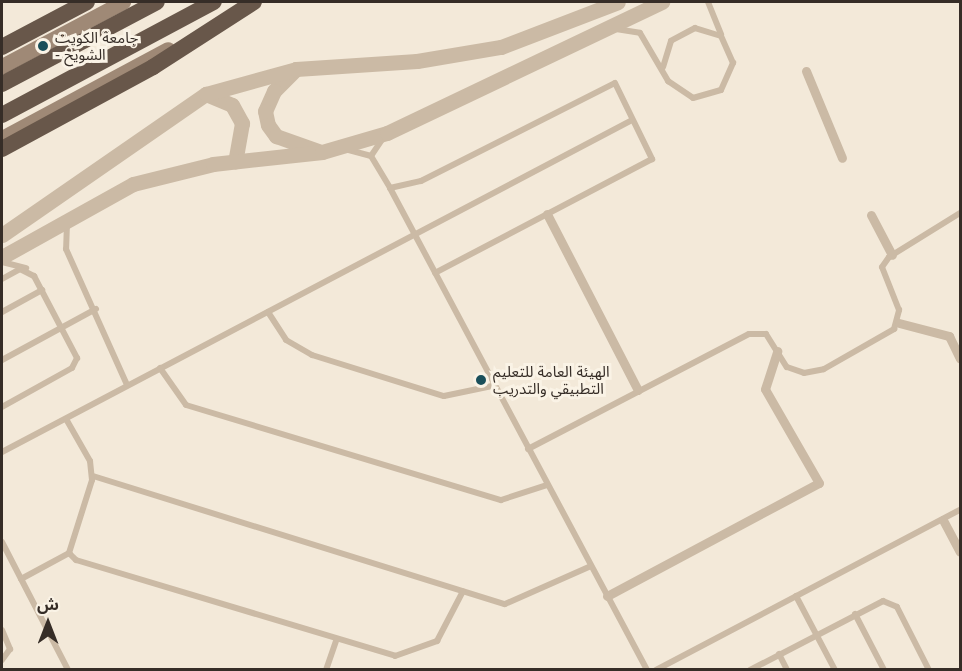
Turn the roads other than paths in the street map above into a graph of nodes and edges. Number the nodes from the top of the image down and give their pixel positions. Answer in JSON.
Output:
{"nodes":[{"id":1,"x":87,"y":2,"type":"edge"},
{"id":2,"x":123,"y":2,"type":"edge"},
{"id":3,"x":157,"y":2,"type":"edge"},
{"id":4,"x":214,"y":2,"type":"edge"},
{"id":5,"x":256,"y":2,"type":"edge"},
{"id":6,"x":618,"y":2,"type":"edge"},
{"id":7,"x":662,"y":2,"type":"edge"},
{"id":8,"x":708,"y":2,"type":"edge"},
{"id":9,"x":609,"y":28,"type":"junction"},
{"id":10,"x":721,"y":36,"type":"junction"},
{"id":11,"x":2,"y":47,"type":"edge"},
{"id":12,"x":2,"y":66,"type":"edge"},
{"id":13,"x":663,"y":67,"type":"junction"},
{"id":14,"x":296,"y":69,"type":"junction"},
{"id":15,"x":806,"y":71,"type":"dead end"},
{"id":16,"x":2,"y":84,"type":"edge"},
{"id":17,"x":206,"y":94,"type":"junction"},
{"id":18,"x":2,"y":115,"type":"edge"},
{"id":19,"x":632,"y":120,"type":"junction"},
{"id":20,"x":387,"y":133,"type":"junction"},
{"id":21,"x":2,"y":138,"type":"edge"},
{"id":22,"x":339,"y":147,"type":"junction"},
{"id":23,"x":2,"y":149,"type":"edge"},
{"id":24,"x":322,"y":152,"type":"junction"},
{"id":25,"x":371,"y":156,"type":"junction"},
{"id":26,"x":842,"y":158,"type":"dead end"},
{"id":27,"x":235,"y":162,"type":"junction"},
{"id":28,"x":390,"y":188,"type":"junction"},
{"id":29,"x":960,"y":213,"type":"edge"},
{"id":30,"x":547,"y":214,"type":"junction"},
{"id":31,"x":871,"y":215,"type":"dead end"},
{"id":32,"x":68,"y":219,"type":"junction"},
{"id":33,"x":414,"y":234,"type":"junction"},
{"id":34,"x":2,"y":235,"type":"edge"},
{"id":35,"x":892,"y":255,"type":"junction"},
{"id":36,"x":2,"y":257,"type":"edge"},
{"id":37,"x":2,"y":262,"type":"edge"},
{"id":38,"x":28,"y":270,"type":"junction"},
{"id":39,"x":435,"y":273,"type":"junction"},
{"id":40,"x":2,"y":279,"type":"edge"},
{"id":41,"x":42,"y":290,"type":"junction"},
{"id":42,"x":96,"y":309,"type":"junction"},
{"id":43,"x":2,"y":312,"type":"edge"},
{"id":44,"x":268,"y":312,"type":"junction"},
{"id":45,"x":898,"y":323,"type":"junction"},
{"id":46,"x":64,"y":328,"type":"junction"},
{"id":47,"x":777,"y":351,"type":"junction"},
{"id":48,"x":960,"y":359,"type":"edge"},
{"id":49,"x":2,"y":360,"type":"edge"},
{"id":50,"x":160,"y":368,"type":"junction"},
{"id":51,"x":127,"y":385,"type":"junction"},
{"id":52,"x":492,"y":386,"type":"junction"},
{"id":53,"x":638,"y":390,"type":"junction"},
{"id":54,"x":2,"y":407,"type":"edge"},
{"id":55,"x":66,"y":419,"type":"junction"},
{"id":56,"x":528,"y":449,"type":"junction"},
{"id":57,"x":2,"y":452,"type":"edge"},
{"id":58,"x":93,"y":476,"type":"junction"},
{"id":59,"x":547,"y":485,"type":"junction"},
{"id":60,"x":960,"y":510,"type":"edge"},
{"id":61,"x":943,"y":520,"type":"junction"},
{"id":62,"x":2,"y":542,"type":"edge"},
{"id":63,"x":960,"y":552,"type":"edge"},
{"id":64,"x":69,"y":553,"type":"junction"},
{"id":65,"x":4,"y":555,"type":"edge"},
{"id":66,"x":591,"y":566,"type":"junction"},
{"id":67,"x":21,"y":579,"type":"junction"},
{"id":68,"x":463,"y":591,"type":"junction"},
{"id":69,"x":607,"y":596,"type":"junction"},
{"id":70,"x":796,"y":596,"type":"junction"},
{"id":71,"x":855,"y":614,"type":"junction"},
{"id":72,"x":2,"y":630,"type":"edge"},
{"id":73,"x":817,"y":634,"type":"junction"},
{"id":74,"x":336,"y":641,"type":"junction"},
{"id":75,"x":779,"y":654,"type":"junction"},
{"id":76,"x":2,"y":660,"type":"edge"},
{"id":77,"x":68,"y":669,"type":"edge"},
{"id":78,"x":326,"y":669,"type":"edge"},
{"id":79,"x":647,"y":669,"type":"edge"},
{"id":80,"x":656,"y":669,"type":"edge"},
{"id":81,"x":750,"y":669,"type":"edge"},
{"id":82,"x":787,"y":669,"type":"edge"},
{"id":83,"x":836,"y":669,"type":"edge"},
{"id":84,"x":884,"y":669,"type":"edge"},
{"id":85,"x":929,"y":669,"type":"edge"}],
"edges":[{"from":1,"to":11,"type":"highway"},
{"from":2,"to":12,"type":"main road"},
{"from":3,"to":16,"type":"highway"},
{"from":4,"to":18,"type":"highway"},
{"from":5,"to":21,"type":"main road"},
{"from":5,"to":23,"type":"highway","bridge":true},
{"from":6,"to":14,"type":"street"},
{"from":7,"to":9,"type":"street"},
{"from":8,"to":10,"type":"lane"},
{"from":9,"to":13,"type":"lane"},
{"from":9,"to":20,"type":"street"},
{"from":10,"to":13,"type":"lane"},
{"from":10,"to":13,"type":"lane"},
{"from":14,"to":17,"type":"street"},
{"from":14,"to":24,"type":"street"},
{"from":15,"to":26,"type":"street"},
{"from":17,"to":27,"type":"street"},
{"from":17,"to":34,"type":"street"},
{"from":19,"to":28,"type":"lane"},
{"from":19,"to":30,"type":"lane"},
{"from":19,"to":33,"type":"lane"},
{"from":20,"to":22,"type":"street"},
{"from":20,"to":25,"type":"lane"},
{"from":22,"to":24,"type":"street"},
{"from":22,"to":25,"type":"lane"},
{"from":24,"to":27,"type":"street"},
{"from":25,"to":28,"type":"lane"},
{"from":27,"to":32,"type":"street"},
{"from":28,"to":33,"type":"lane"},
{"from":29,"to":35,"type":"lane"},
{"from":30,"to":39,"type":"lane"},
{"from":30,"to":53,"type":"street"},
{"from":31,"to":35,"type":"street"},
{"from":32,"to":36,"type":"street"},
{"from":32,"to":42,"type":"lane"},
{"from":33,"to":39,"type":"lane"},
{"from":33,"to":44,"type":"lane"},
{"from":35,"to":45,"type":"lane"},
{"from":37,"to":38,"type":"lane"},
{"from":38,"to":40,"type":"lane"},
{"from":38,"to":41,"type":"lane"},
{"from":39,"to":52,"type":"lane"},
{"from":41,"to":43,"type":"lane"},
{"from":41,"to":46,"type":"lane"},
{"from":42,"to":46,"type":"lane"},
{"from":42,"to":51,"type":"lane"},
{"from":44,"to":50,"type":"lane"},
{"from":44,"to":52,"type":"lane"},
{"from":45,"to":47,"type":"lane"},
{"from":45,"to":48,"type":"street"},
{"from":46,"to":49,"type":"lane"},
{"from":46,"to":54,"type":"lane"},
{"from":47,"to":53,"type":"lane"},
{"from":47,"to":69,"type":"street"},
{"from":50,"to":51,"type":"lane"},
{"from":50,"to":59,"type":"lane"},
{"from":51,"to":55,"type":"lane"},
{"from":52,"to":56,"type":"lane"},
{"from":53,"to":56,"type":"lane"},
{"from":55,"to":57,"type":"lane"},
{"from":55,"to":58,"type":"lane"},
{"from":56,"to":59,"type":"lane"},
{"from":58,"to":64,"type":"lane"},
{"from":58,"to":68,"type":"lane"},
{"from":59,"to":66,"type":"lane"},
{"from":60,"to":61,"type":"lane"},
{"from":61,"to":63,"type":"street"},
{"from":61,"to":70,"type":"lane"},
{"from":62,"to":65,"type":"lane"},
{"from":64,"to":67,"type":"lane"},
{"from":64,"to":74,"type":"lane"},
{"from":65,"to":67,"type":"lane"},
{"from":66,"to":68,"type":"lane"},
{"from":66,"to":69,"type":"lane"},
{"from":67,"to":77,"type":"lane"},
{"from":68,"to":74,"type":"lane"},
{"from":69,"to":79,"type":"lane"},
{"from":70,"to":73,"type":"lane"},
{"from":70,"to":80,"type":"lane"},
{"from":71,"to":73,"type":"lane"},
{"from":71,"to":84,"type":"lane"},
{"from":71,"to":85,"type":"lane"},
{"from":72,"to":76,"type":"lane"},
{"from":73,"to":75,"type":"lane"},
{"from":73,"to":83,"type":"lane"},
{"from":74,"to":78,"type":"lane"},
{"from":75,"to":81,"type":"lane"},
{"from":75,"to":82,"type":"lane"}]}
